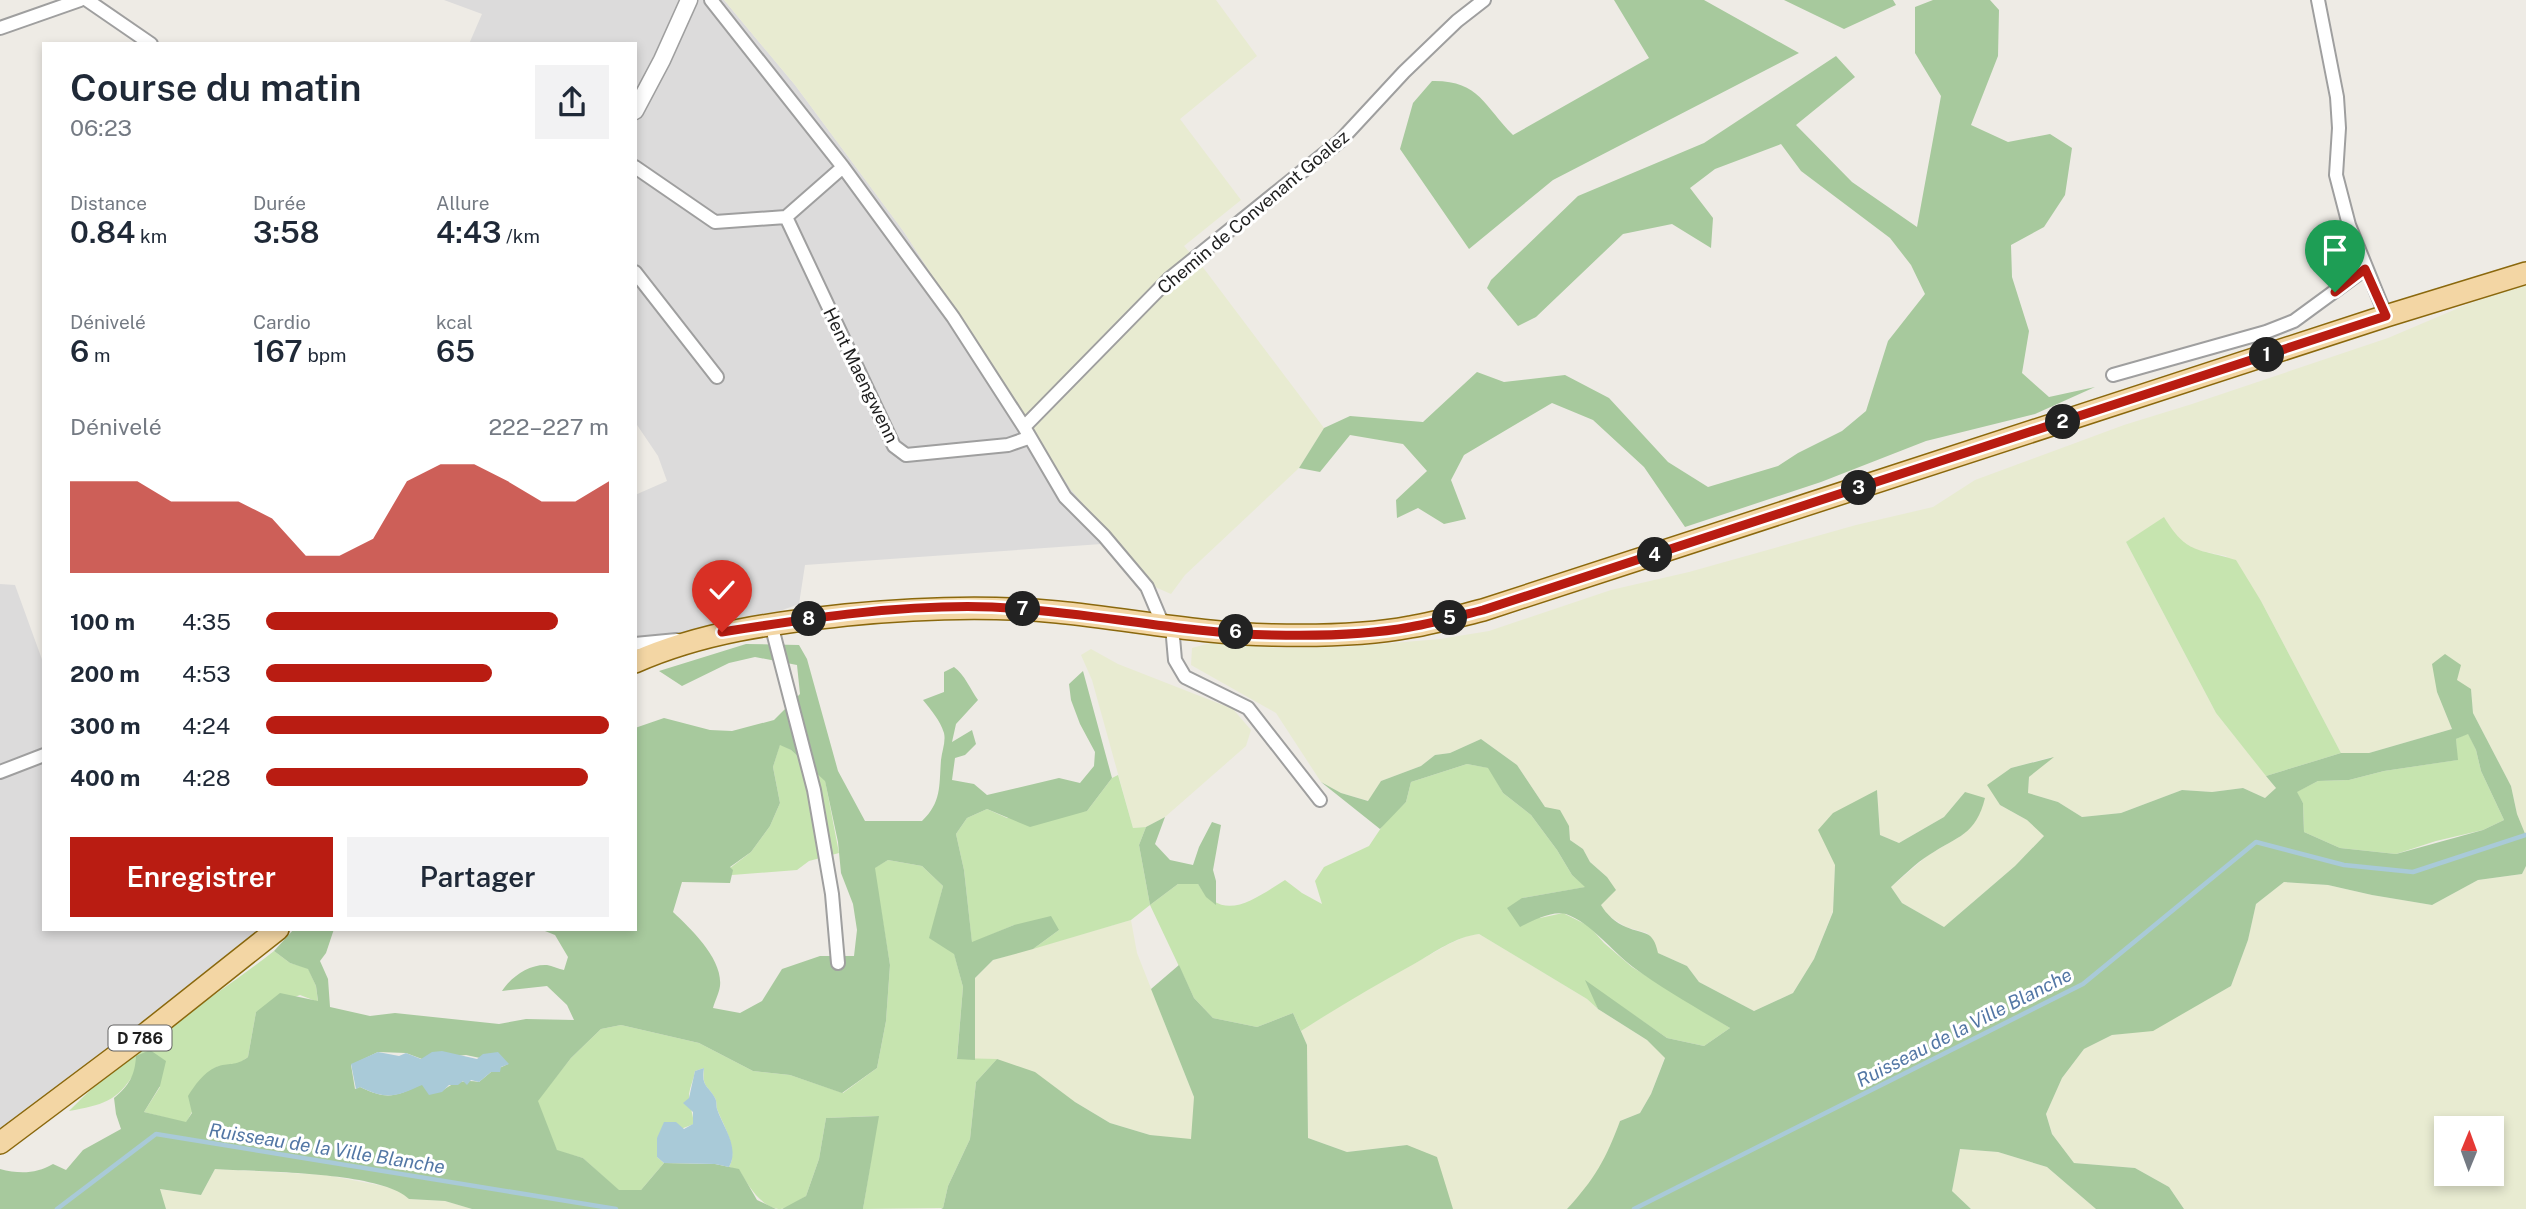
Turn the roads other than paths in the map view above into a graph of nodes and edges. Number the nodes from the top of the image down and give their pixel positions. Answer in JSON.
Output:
{"nodes":[{"id":1,"x":80,"y":0,"type":"edge"},
{"id":2,"x":87,"y":0,"type":"edge"},
{"id":3,"x":689,"y":0,"type":"edge"},
{"id":4,"x":711,"y":0,"type":"edge"},
{"id":5,"x":1484,"y":0,"type":"edge"},
{"id":6,"x":2318,"y":0,"type":"edge"},
{"id":7,"x":0,"y":28,"type":"edge"},
{"id":8,"x":148,"y":42,"type":"edge"},
{"id":9,"x":637,"y":107,"type":"edge"},
{"id":10,"x":843,"y":167,"type":"junction"},
{"id":11,"x":637,"y":168,"type":"edge"},
{"id":12,"x":786,"y":218,"type":"junction"},
{"id":13,"x":2365,"y":269,"type":"junction"},
{"id":14,"x":2526,"y":273,"type":"edge"},
{"id":15,"x":637,"y":275,"type":"edge"},
{"id":16,"x":2386,"y":316,"type":"junction"},
{"id":17,"x":2113,"y":375,"type":"dead end"},
{"id":18,"x":717,"y":377,"type":"dead end"},
{"id":19,"x":1026,"y":433,"type":"junction"},
{"id":20,"x":771,"y":624,"type":"junction"},
{"id":21,"x":1168,"y":626,"type":"junction"},
{"id":22,"x":692,"y":640,"type":"junction"},
{"id":23,"x":637,"y":644,"type":"edge"},
{"id":24,"x":637,"y":661,"type":"edge"},
{"id":25,"x":42,"y":756,"type":"edge"},
{"id":26,"x":0,"y":772,"type":"edge"},
{"id":27,"x":1320,"y":800,"type":"dead end"},
{"id":28,"x":275,"y":931,"type":"edge"},
{"id":29,"x":838,"y":963,"type":"dead end"},
{"id":30,"x":0,"y":1143,"type":"edge"}],
"edges":[{"from":1,"to":7,"type":"street"},
{"from":2,"to":8,"type":"street"},
{"from":3,"to":9,"type":"street"},
{"from":4,"to":10,"type":"street"},
{"from":5,"to":19,"type":"street","name":"Chemin de Convenant Goalez"},
{"from":6,"to":13,"type":"street"},
{"from":10,"to":12,"type":"street"},
{"from":10,"to":19,"type":"street"},
{"from":11,"to":12,"type":"street"},
{"from":12,"to":19,"type":"street","name":"Hent Maengwenn"},
{"from":13,"to":16,"type":"street"},
{"from":13,"to":17,"type":"street"},
{"from":14,"to":16,"type":"main road"},
{"from":15,"to":18,"type":"street"},
{"from":16,"to":21,"type":"main road"},
{"from":19,"to":21,"type":"street"},
{"from":20,"to":21,"type":"main road"},
{"from":20,"to":22,"type":"main road"},
{"from":20,"to":29,"type":"street"},
{"from":21,"to":27,"type":"street"},
{"from":22,"to":23,"type":"street"},
{"from":22,"to":24,"type":"main road"},
{"from":25,"to":26,"type":"street"},
{"from":28,"to":30,"type":"main road","number":"D 786"}]}
